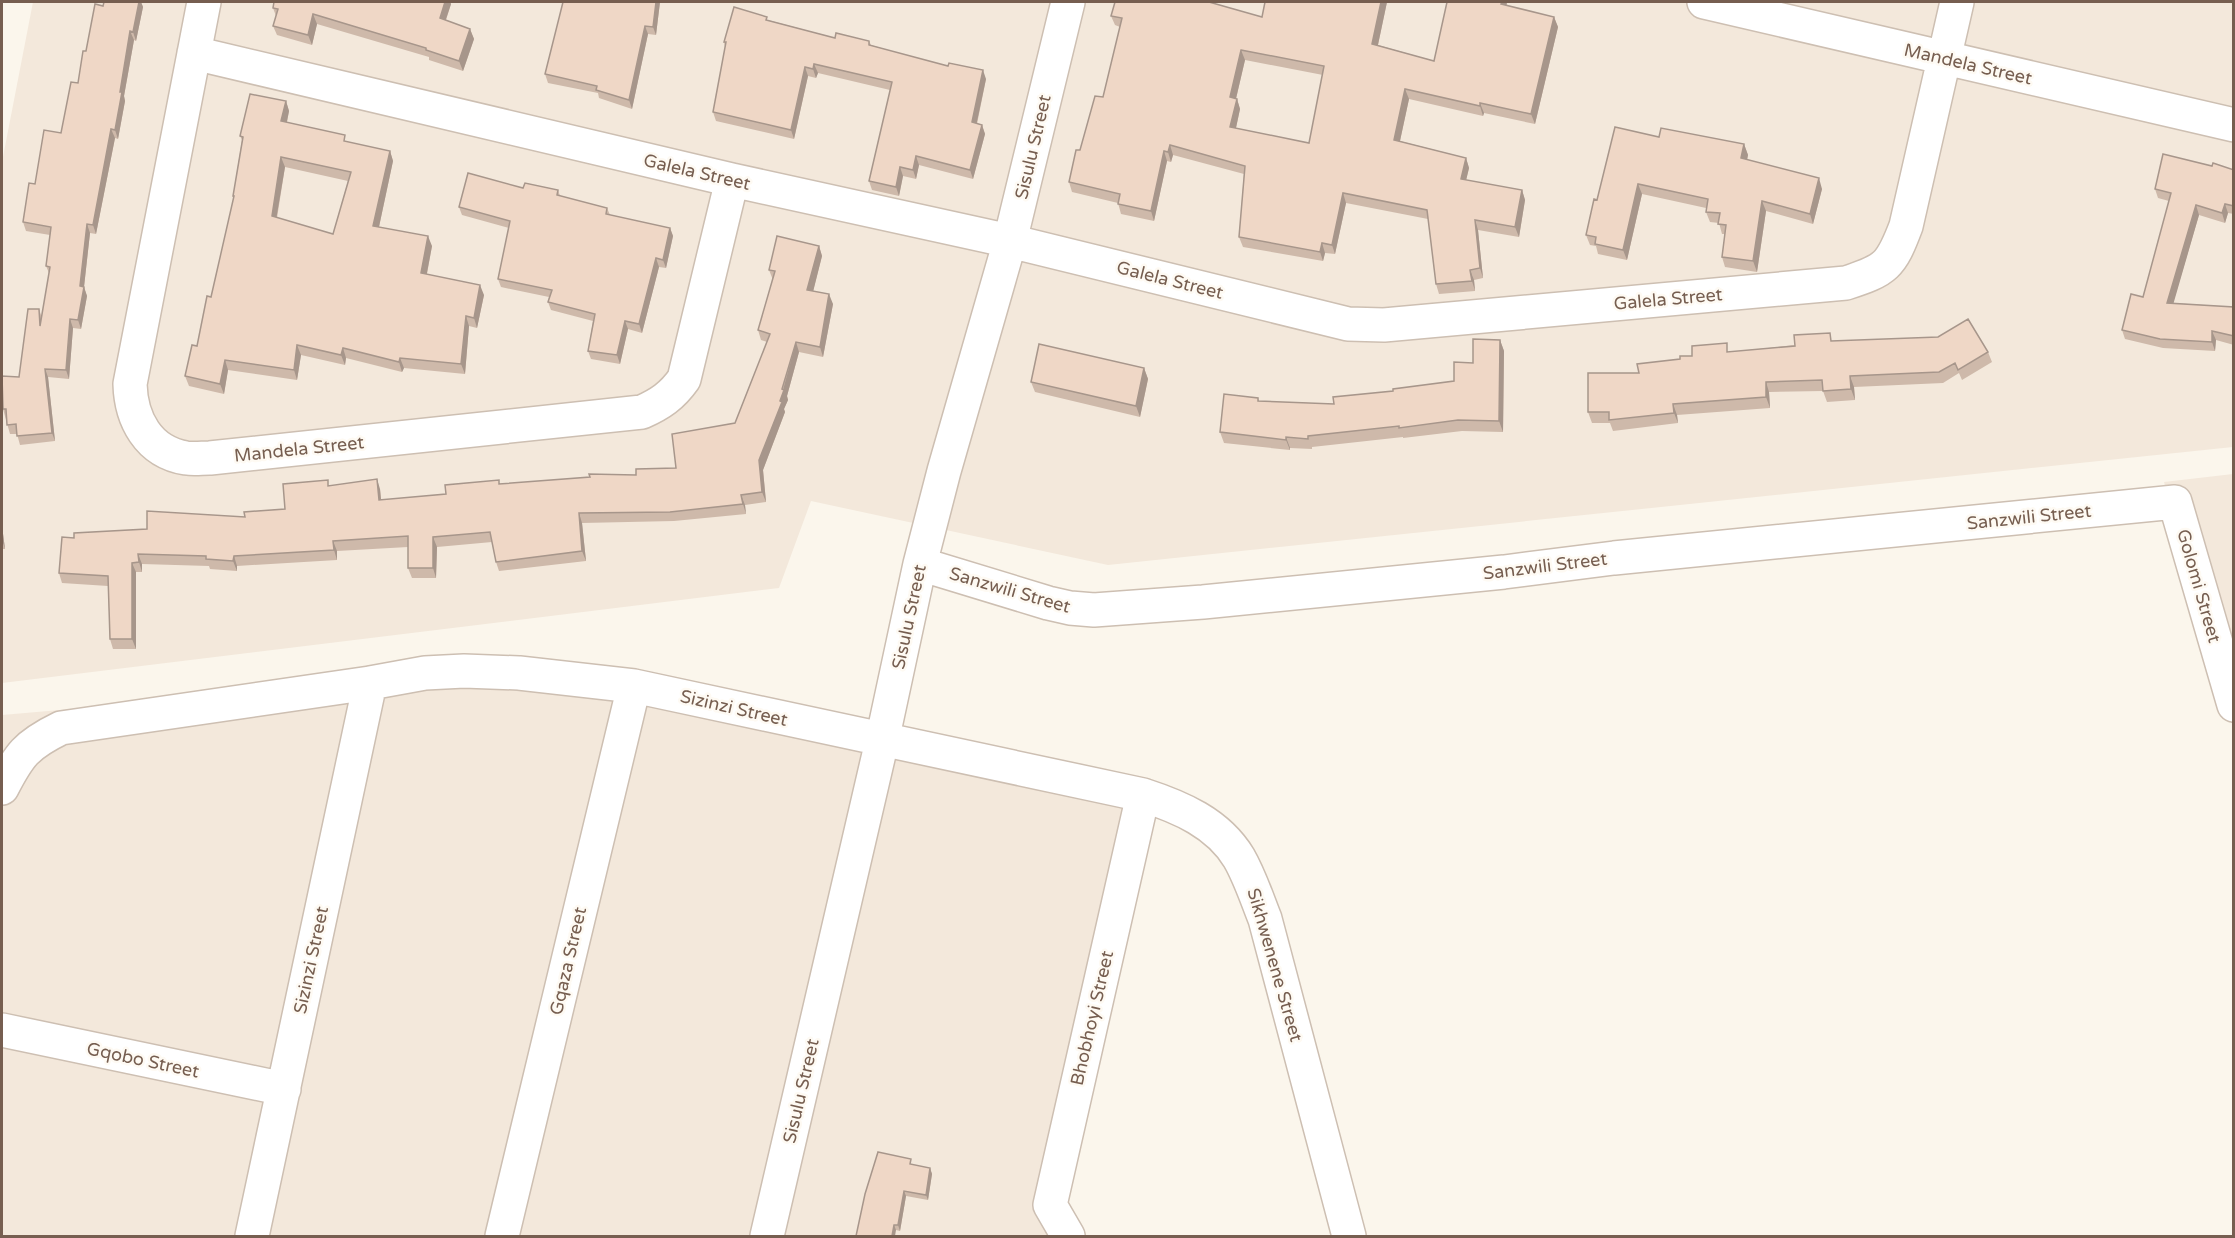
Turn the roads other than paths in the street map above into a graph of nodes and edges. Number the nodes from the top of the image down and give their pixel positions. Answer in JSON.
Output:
{"nodes":[{"id":1,"x":204,"y":2,"type":"edge"},
{"id":2,"x":1068,"y":2,"type":"edge"},
{"id":3,"x":1704,"y":2,"type":"edge"},
{"id":4,"x":1957,"y":2,"type":"edge"},
{"id":5,"x":194,"y":53,"type":"junction"},
{"id":6,"x":1943,"y":58,"type":"junction"},
{"id":7,"x":2234,"y":125,"type":"edge"},
{"id":8,"x":732,"y":180,"type":"junction"},
{"id":9,"x":1010,"y":241,"type":"junction"},
{"id":10,"x":2175,"y":502,"type":"joint"},
{"id":11,"x":920,"y":564,"type":"junction"},
{"id":12,"x":370,"y":683,"type":"junction"},
{"id":13,"x":634,"y":686,"type":"junction"},
{"id":14,"x":2234,"y":705,"type":"edge"},
{"id":15,"x":882,"y":741,"type":"junction"},
{"id":16,"x":2,"y":788,"type":"edge"},
{"id":17,"x":1143,"y":795,"type":"junction"},
{"id":18,"x":2,"y":1030,"type":"edge"},
{"id":19,"x":284,"y":1089,"type":"junction"},
{"id":20,"x":252,"y":1236,"type":"edge"},
{"id":21,"x":502,"y":1236,"type":"edge"},
{"id":22,"x":767,"y":1236,"type":"edge"},
{"id":23,"x":1068,"y":1236,"type":"edge"},
{"id":24,"x":1349,"y":1236,"type":"edge"}],
"edges":[{"from":1,"to":5,"type":"street","name":"Mandela Street"},
{"from":2,"to":9,"type":"street","name":"Sisulu Street"},
{"from":3,"to":6,"type":"street","name":"Mandela Street"},
{"from":4,"to":6,"type":"street","name":"Galela Street"},
{"from":5,"to":8,"type":"street","name":"Galela Street"},
{"from":5,"to":8,"type":"street","name":"Mandela Street"},
{"from":6,"to":7,"type":"street","name":"Mandela Street"},
{"from":6,"to":9,"type":"street","name":"Galela Street"},
{"from":8,"to":9,"type":"street","name":"Galela Street"},
{"from":9,"to":11,"type":"street","name":"Sisulu Street"},
{"from":10,"to":11,"type":"street","name":"Sanzwili Street"},
{"from":10,"to":14,"type":"street","name":"Golomi Street"},
{"from":11,"to":15,"type":"street","name":"Sisulu Street"},
{"from":12,"to":13,"type":"street","name":"Sizinzi Street"},
{"from":12,"to":16,"type":"street","name":"Sizinzi Street"},
{"from":12,"to":19,"type":"street","name":"Sizinzi Street"},
{"from":13,"to":15,"type":"street","name":"Sizinzi Street"},
{"from":13,"to":21,"type":"street","name":"Gqaza Street"},
{"from":15,"to":17,"type":"street","name":"Sikhwenene Street"},
{"from":15,"to":22,"type":"street","name":"Sisulu Street"},
{"from":17,"to":23,"type":"street","name":"Bhobhoyi Street"},
{"from":17,"to":24,"type":"street","name":"Sikhwenene Street"},
{"from":18,"to":19,"type":"street","name":"Gqobo Street"},
{"from":19,"to":20,"type":"street","name":"Sizinzi Street"}]}
